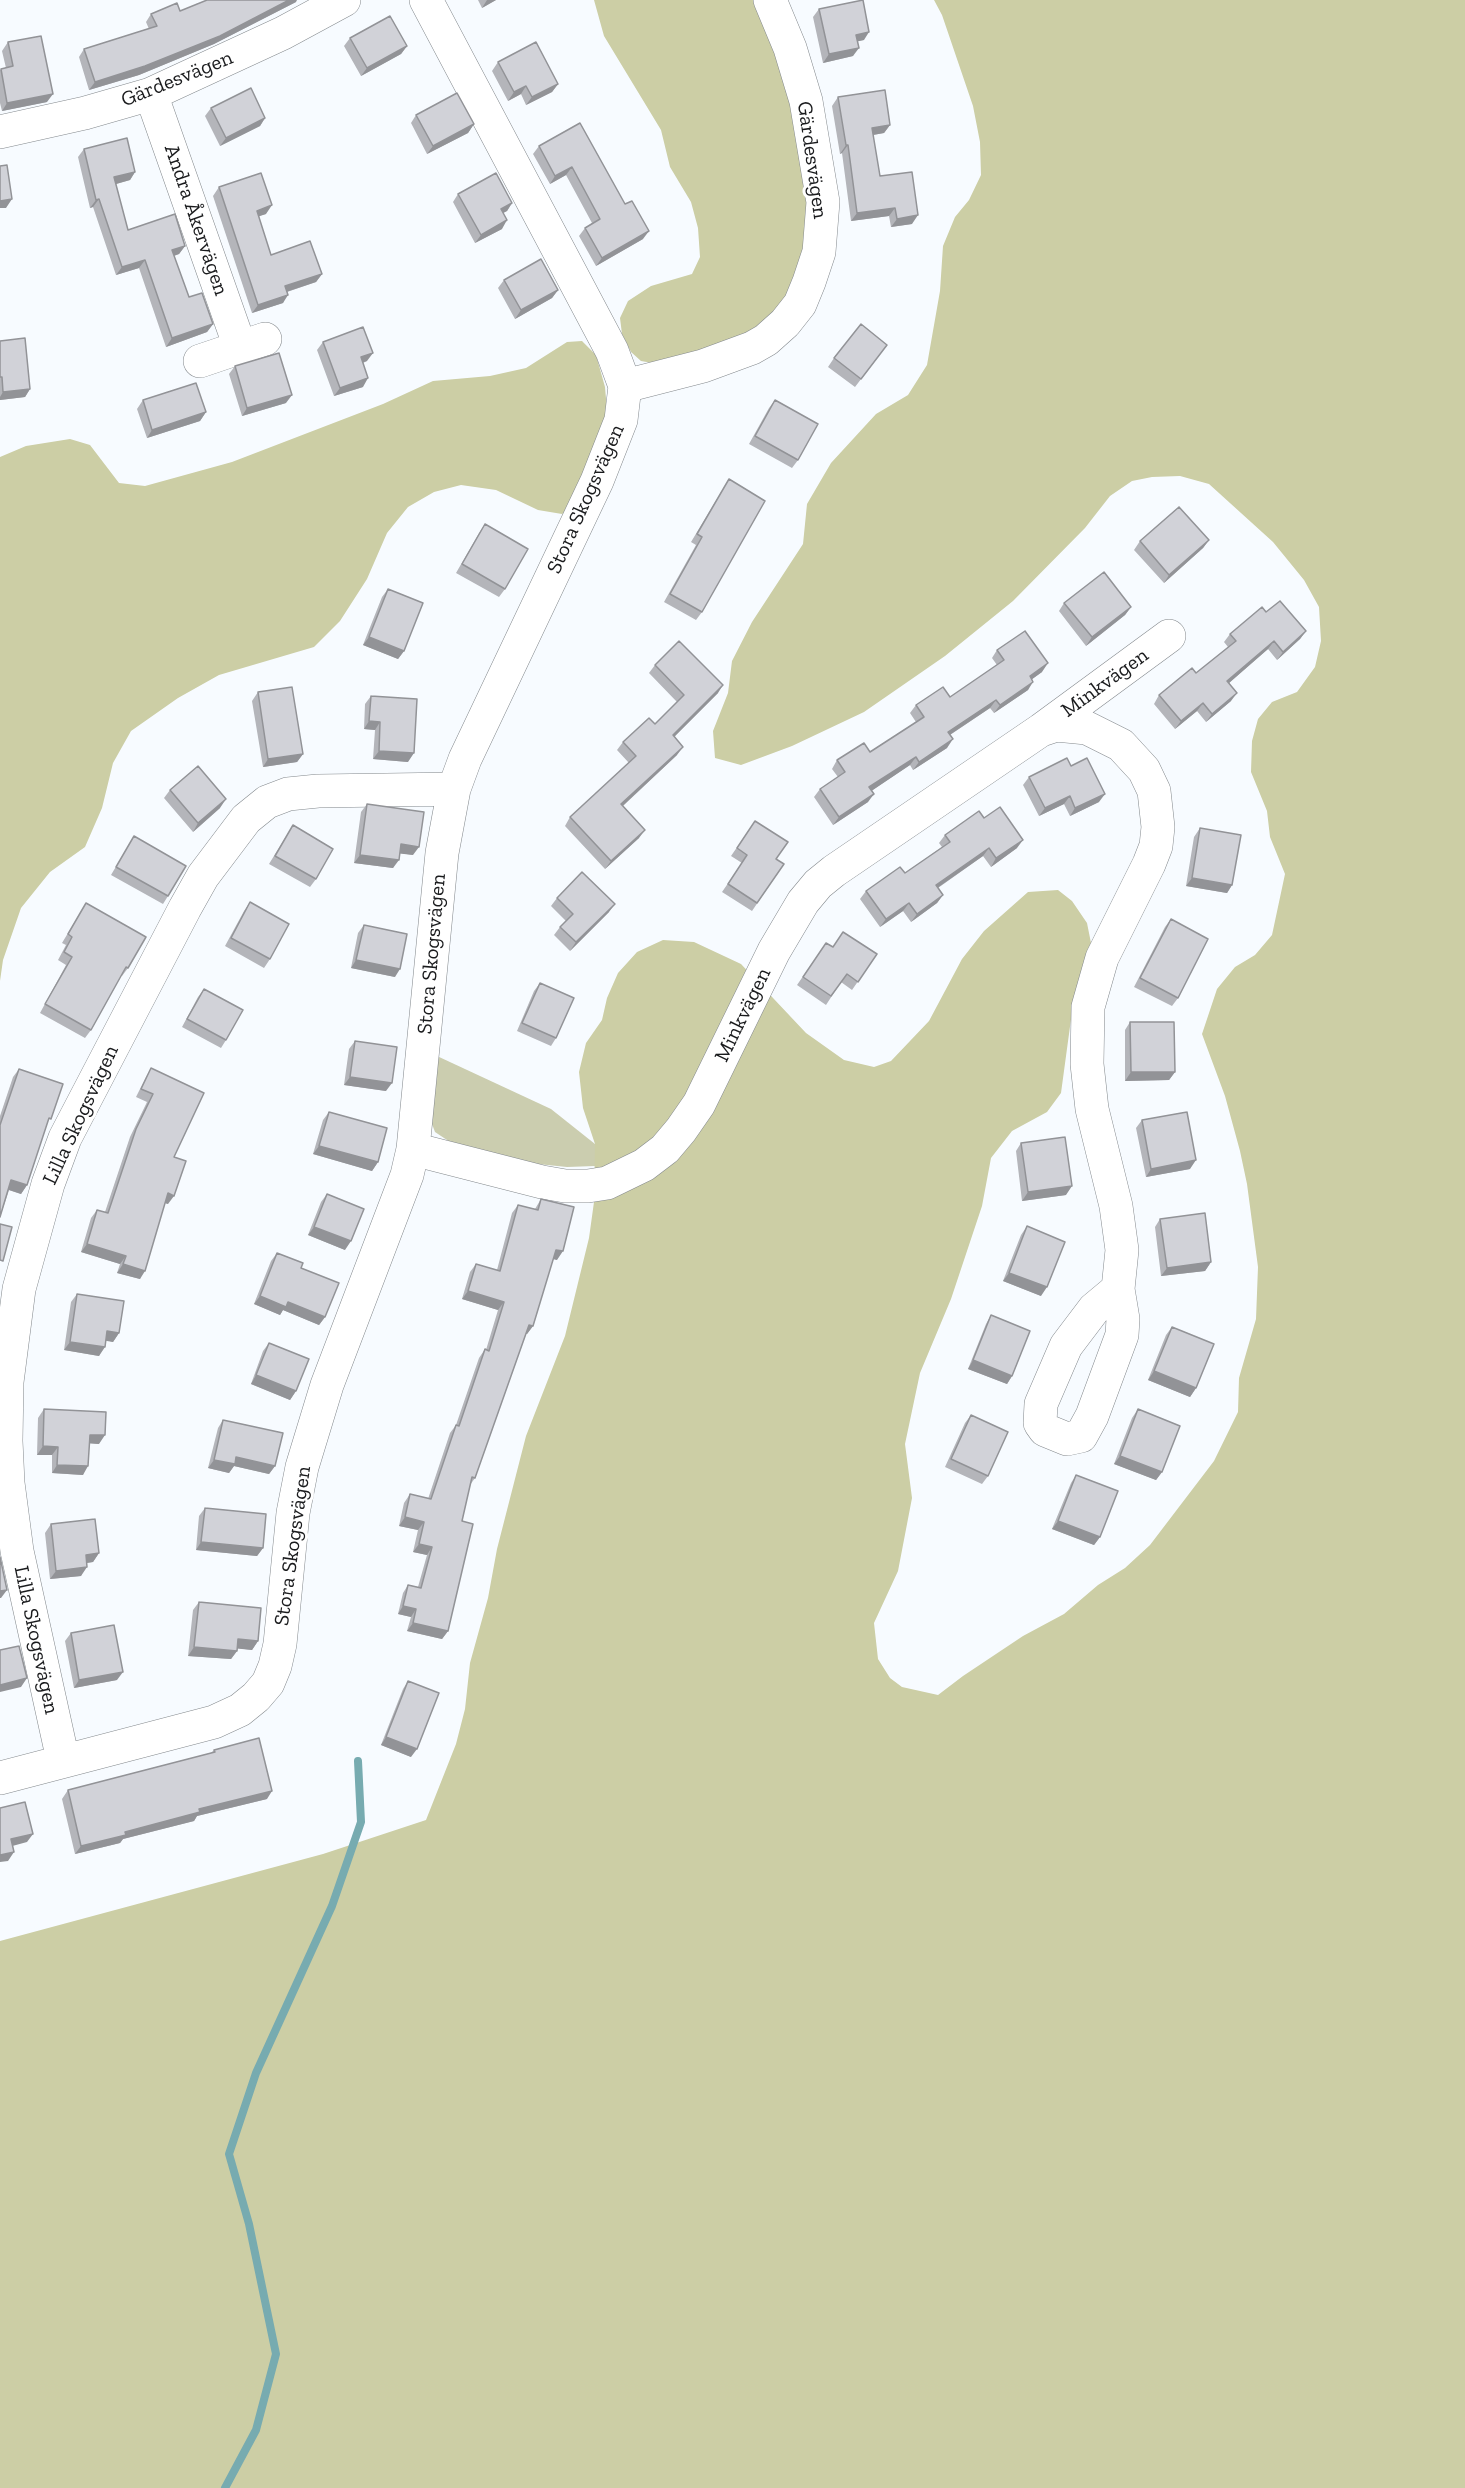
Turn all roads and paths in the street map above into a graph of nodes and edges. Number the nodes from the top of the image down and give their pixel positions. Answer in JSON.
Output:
{"nodes":[{"id":1,"x":344,"y":0,"type":"edge"},
{"id":2,"x":426,"y":0,"type":"edge"},
{"id":3,"x":770,"y":0,"type":"edge"},
{"id":4,"x":151,"y":94,"type":"junction"},
{"id":5,"x":0,"y":132,"type":"edge"},
{"id":6,"x":201,"y":361,"type":"dead end"},
{"id":7,"x":625,"y":386,"type":"junction"},
{"id":8,"x":1169,"y":636,"type":"dead end"},
{"id":9,"x":1041,"y":730,"type":"junction"},
{"id":10,"x":454,"y":789,"type":"junction"},
{"id":11,"x":413,"y":1149,"type":"junction"},
{"id":12,"x":1118,"y":1289,"type":"dead end"},
{"id":13,"x":63,"y":1760,"type":"junction"},
{"id":14,"x":0,"y":1778,"type":"edge"}],
"edges":[{"from":1,"to":4,"type":"street","name":"Gärdesvägen"},
{"from":2,"to":7,"type":"street","name":"Stora Skogsvägen"},
{"from":3,"to":7,"type":"street","name":"Gärdesvägen"},
{"from":4,"to":5,"type":"street","name":"Gärdesvägen"},
{"from":4,"to":6,"type":"street","name":"Andra Åkervägen"},
{"from":7,"to":10,"type":"street","name":"Stora Skogsvägen"},
{"from":8,"to":9,"type":"street","name":"Minkvägen"},
{"from":9,"to":11,"type":"street","name":"Minkvägen"},
{"from":9,"to":12,"type":"street","name":"Minkvägen"},
{"from":10,"to":11,"type":"street","name":"Stora Skogsvägen"},
{"from":10,"to":13,"type":"street","name":"Lilla Skogsvägen"},
{"from":11,"to":13,"type":"street","name":"Stora Skogsvägen"},
{"from":13,"to":14,"type":"street","name":"Stora Skogsvägen"}]}
